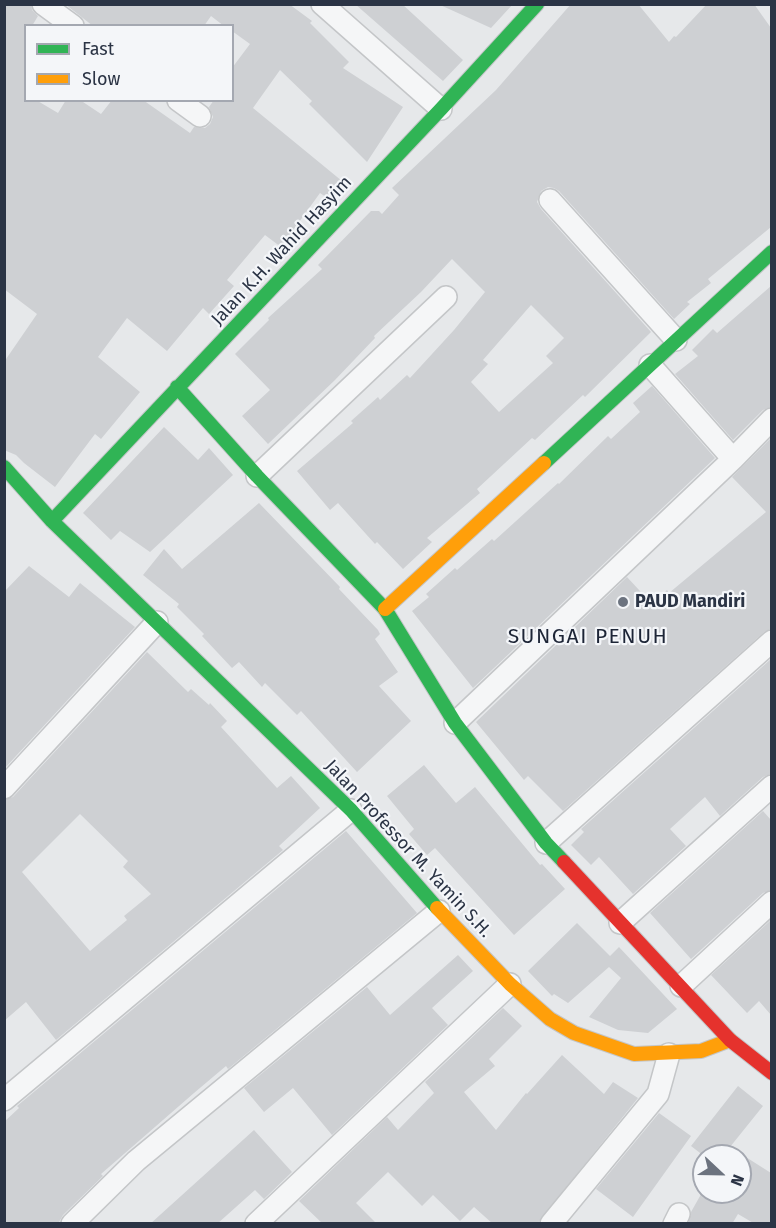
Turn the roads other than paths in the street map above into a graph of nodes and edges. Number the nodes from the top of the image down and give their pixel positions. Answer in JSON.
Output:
{"nodes":[{"id":1,"x":43,"y":4,"type":"edge"},
{"id":2,"x":322,"y":4,"type":"edge"},
{"id":3,"x":537,"y":4,"type":"edge"},
{"id":4,"x":70,"y":24,"type":"edge"},
{"id":5,"x":181,"y":102,"type":"edge"},
{"id":6,"x":441,"y":109,"type":"junction"},
{"id":7,"x":200,"y":116,"type":"dead end"},
{"id":8,"x":550,"y":200,"type":"dead end"},
{"id":9,"x":771,"y":252,"type":"edge"},
{"id":10,"x":446,"y":297,"type":"dead end"},
{"id":11,"x":676,"y":340,"type":"junction"},
{"id":12,"x":650,"y":365,"type":"junction"},
{"id":13,"x":177,"y":387,"type":"junction"},
{"id":14,"x":771,"y":419,"type":"edge"},
{"id":15,"x":734,"y":459,"type":"junction"},
{"id":16,"x":4,"y":467,"type":"edge"},
{"id":17,"x":257,"y":476,"type":"junction"},
{"id":18,"x":52,"y":521,"type":"junction"},
{"id":19,"x":385,"y":609,"type":"junction"},
{"id":20,"x":157,"y":622,"type":"junction"},
{"id":21,"x":771,"y":641,"type":"edge"},
{"id":22,"x":455,"y":723,"type":"junction"},
{"id":23,"x":771,"y":786,"type":"edge"},
{"id":24,"x":4,"y":789,"type":"edge"},
{"id":25,"x":351,"y":810,"type":"junction"},
{"id":26,"x":546,"y":843,"type":"junction"},
{"id":27,"x":771,"y":902,"type":"edge"},
{"id":28,"x":440,"y":911,"type":"junction"},
{"id":29,"x":620,"y":923,"type":"junction"},
{"id":30,"x":510,"y":984,"type":"junction"},
{"id":31,"x":681,"y":986,"type":"junction"},
{"id":32,"x":730,"y":1040,"type":"junction"},
{"id":33,"x":669,"y":1053,"type":"junction"},
{"id":34,"x":770,"y":1068,"type":"edge"},
{"id":35,"x":4,"y":1100,"type":"edge"},
{"id":36,"x":72,"y":1224,"type":"edge"},
{"id":37,"x":256,"y":1224,"type":"edge"},
{"id":38,"x":551,"y":1224,"type":"edge"}],
"edges":[{"from":1,"to":4,"type":"street"},
{"from":2,"to":6,"type":"street"},
{"from":3,"to":6,"type":"street","name":"Jalan K.H. Wahid Hasyim"},
{"from":5,"to":7,"type":"street"},
{"from":6,"to":13,"type":"street","name":"Jalan K.H. Wahid Hasyim"},
{"from":8,"to":11,"type":"street"},
{"from":9,"to":11,"type":"street"},
{"from":10,"to":17,"type":"street"},
{"from":11,"to":12,"type":"street"},
{"from":12,"to":15,"type":"street"},
{"from":12,"to":19,"type":"street"},
{"from":13,"to":17,"type":"street"},
{"from":13,"to":18,"type":"street","name":"Jalan K.H. Wahid Hasyim"},
{"from":14,"to":15,"type":"street"},
{"from":15,"to":22,"type":"street"},
{"from":16,"to":18,"type":"street","name":"Jalan Professor M. Yamin S.H."},
{"from":17,"to":19,"type":"street"},
{"from":18,"to":20,"type":"street","name":"Jalan Professor M. Yamin S.H."},
{"from":19,"to":22,"type":"street"},
{"from":20,"to":24,"type":"street"},
{"from":20,"to":25,"type":"street","name":"Jalan Professor M. Yamin S.H."},
{"from":21,"to":26,"type":"street"},
{"from":22,"to":26,"type":"street"},
{"from":23,"to":29,"type":"street"},
{"from":25,"to":28,"type":"street","name":"Jalan Professor M. Yamin S.H."},
{"from":25,"to":35,"type":"street"},
{"from":26,"to":29,"type":"street"},
{"from":27,"to":31,"type":"street"},
{"from":28,"to":30,"type":"street","name":"Jalan Professor M. Yamin S.H."},
{"from":28,"to":36,"type":"street"},
{"from":29,"to":31,"type":"street"},
{"from":30,"to":33,"type":"street","name":"Jalan Professor M. Yamin S.H."},
{"from":30,"to":37,"type":"street"},
{"from":31,"to":32,"type":"street"},
{"from":32,"to":33,"type":"street","name":"Jalan Professor M. Yamin S.H."},
{"from":32,"to":34,"type":"street"},
{"from":33,"to":38,"type":"street"}]}
